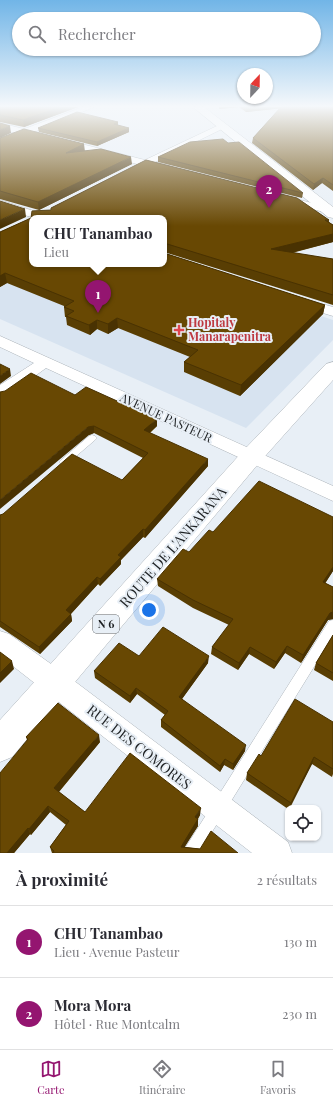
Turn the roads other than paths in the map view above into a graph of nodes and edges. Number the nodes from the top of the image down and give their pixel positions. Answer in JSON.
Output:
{"nodes":[{"id":1,"x":80,"y":147,"type":"edge"},
{"id":2,"x":180,"y":147,"type":"edge"},
{"id":3,"x":247,"y":147,"type":"edge"},
{"id":4,"x":145,"y":163,"type":"junction"},
{"id":5,"x":132,"y":169,"type":"edge"},
{"id":6,"x":175,"y":171,"type":"edge"},
{"id":7,"x":275,"y":196,"type":"edge"},
{"id":8,"x":0,"y":203,"type":"edge"},
{"id":9,"x":331,"y":212,"type":"edge"},
{"id":10,"x":30,"y":215,"type":"edge"},
{"id":11,"x":289,"y":297,"type":"edge"},
{"id":12,"x":333,"y":312,"type":"edge"},
{"id":13,"x":0,"y":341,"type":"edge"},
{"id":14,"x":45,"y":362,"type":"junction"},
{"id":15,"x":333,"y":368,"type":"edge"},
{"id":16,"x":0,"y":393,"type":"edge"},
{"id":17,"x":92,"y":438,"type":"dead end"},
{"id":18,"x":251,"y":457,"type":"junction"},
{"id":19,"x":58,"y":468,"type":"edge"},
{"id":20,"x":333,"y":494,"type":"edge"},
{"id":21,"x":333,"y":625,"type":"edge"},
{"id":22,"x":0,"y":642,"type":"edge"},
{"id":23,"x":56,"y":682,"type":"junction"},
{"id":24,"x":0,"y":745,"type":"edge"},
{"id":25,"x":218,"y":808,"type":"junction"},
{"id":26,"x":190,"y":853,"type":"edge"},
{"id":27,"x":277,"y":853,"type":"edge"}],
"edges":[{"from":1,"to":4,"type":"street"},
{"from":2,"to":4,"type":"street"},
{"from":3,"to":9,"type":"main road"},
{"from":4,"to":5,"type":"street"},
{"from":4,"to":6,"type":"street"},
{"from":7,"to":9,"type":"street"},
{"from":8,"to":10,"type":"street"},
{"from":11,"to":12,"type":"street"},
{"from":13,"to":14,"type":"street","name":"AVENUE PASTEUR"},
{"from":14,"to":16,"type":"street"},
{"from":14,"to":18,"type":"street","name":"AVENUE PASTEUR"},
{"from":15,"to":18,"type":"main road","name":"ROUTE DE L'ANKARANA","number":"N 6"},
{"from":17,"to":19,"type":"lane"},
{"from":18,"to":20,"type":"street","name":"AVENUE PASTEUR"},
{"from":18,"to":23,"type":"main road","name":"ROUTE DE L'ANKARANA","number":"N 6"},
{"from":21,"to":25,"type":"lane"},
{"from":22,"to":23,"type":"street","name":"RUE DES COMORES"},
{"from":23,"to":24,"type":"main road","name":"ROUTE DE L'ANKARANA","number":"N 6"},
{"from":23,"to":25,"type":"street","name":"RUE DES COMORES"},
{"from":25,"to":26,"type":"lane"},
{"from":25,"to":27,"type":"street","name":"RUE DES COMORES"}]}
